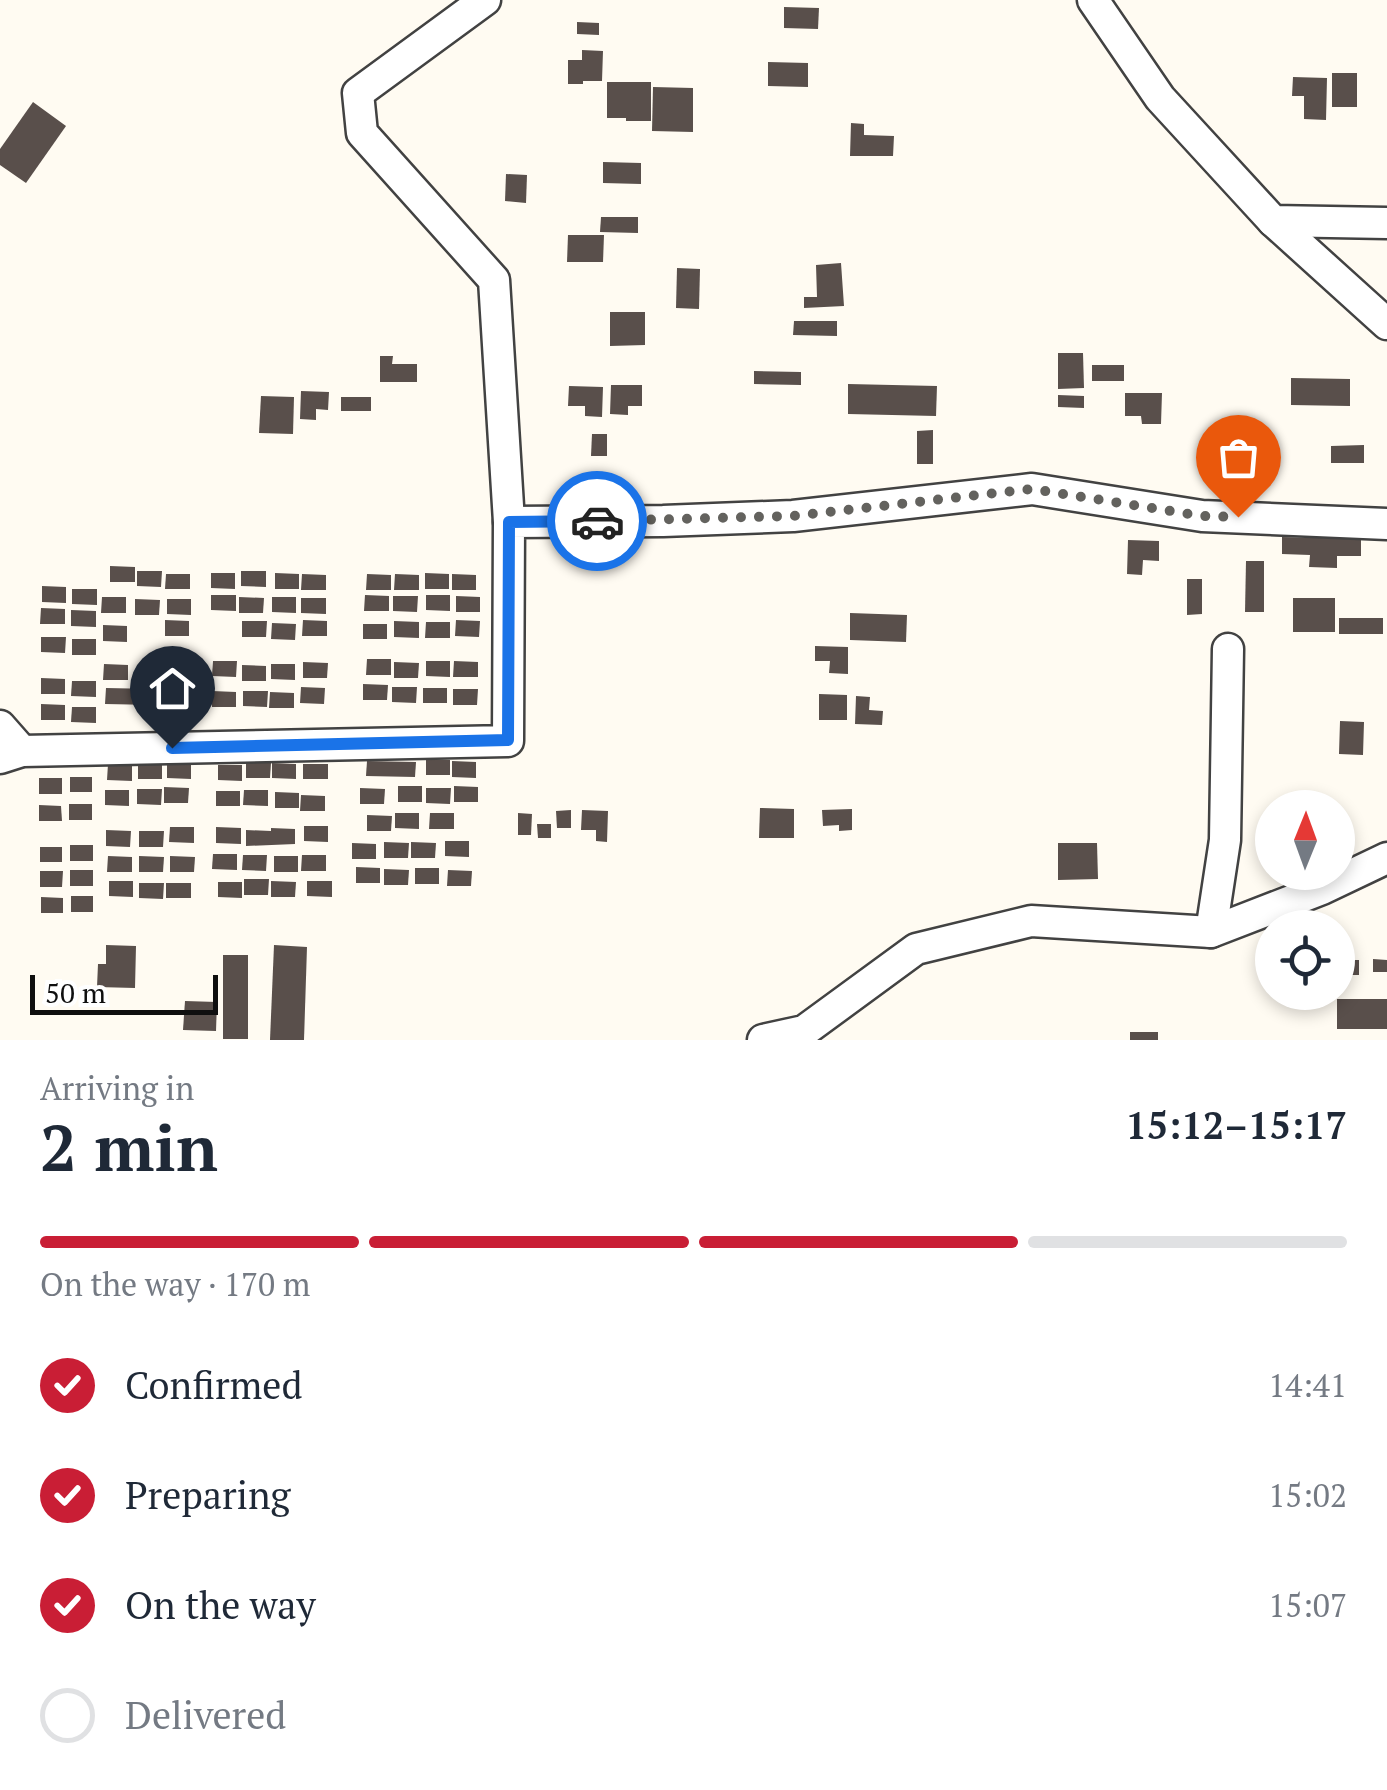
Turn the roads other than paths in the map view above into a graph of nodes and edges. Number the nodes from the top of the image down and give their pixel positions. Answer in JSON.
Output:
{"nodes":[{"id":1,"x":485,"y":0,"type":"edge"},
{"id":2,"x":1093,"y":0,"type":"edge"},
{"id":3,"x":1273,"y":221,"type":"junction"},
{"id":4,"x":1387,"y":223,"type":"edge"},
{"id":5,"x":1387,"y":324,"type":"edge"},
{"id":6,"x":509,"y":522,"type":"junction"},
{"id":7,"x":1387,"y":524,"type":"edge"},
{"id":8,"x":1228,"y":649,"type":"dead end"},
{"id":9,"x":0,"y":726,"type":"edge"},
{"id":10,"x":11,"y":755,"type":"edge"},
{"id":11,"x":1387,"y":858,"type":"edge"},
{"id":12,"x":1211,"y":932,"type":"junction"},
{"id":13,"x":763,"y":1040,"type":"edge"}],
"edges":[{"from":1,"to":6,"type":"street"},
{"from":2,"to":3,"type":"street"},
{"from":3,"to":4,"type":"street"},
{"from":3,"to":5,"type":"street"},
{"from":6,"to":7,"type":"street"},
{"from":6,"to":10,"type":"street"},
{"from":8,"to":12,"type":"street"},
{"from":9,"to":10,"type":"street"},
{"from":11,"to":12,"type":"street"},
{"from":12,"to":13,"type":"street"}]}
